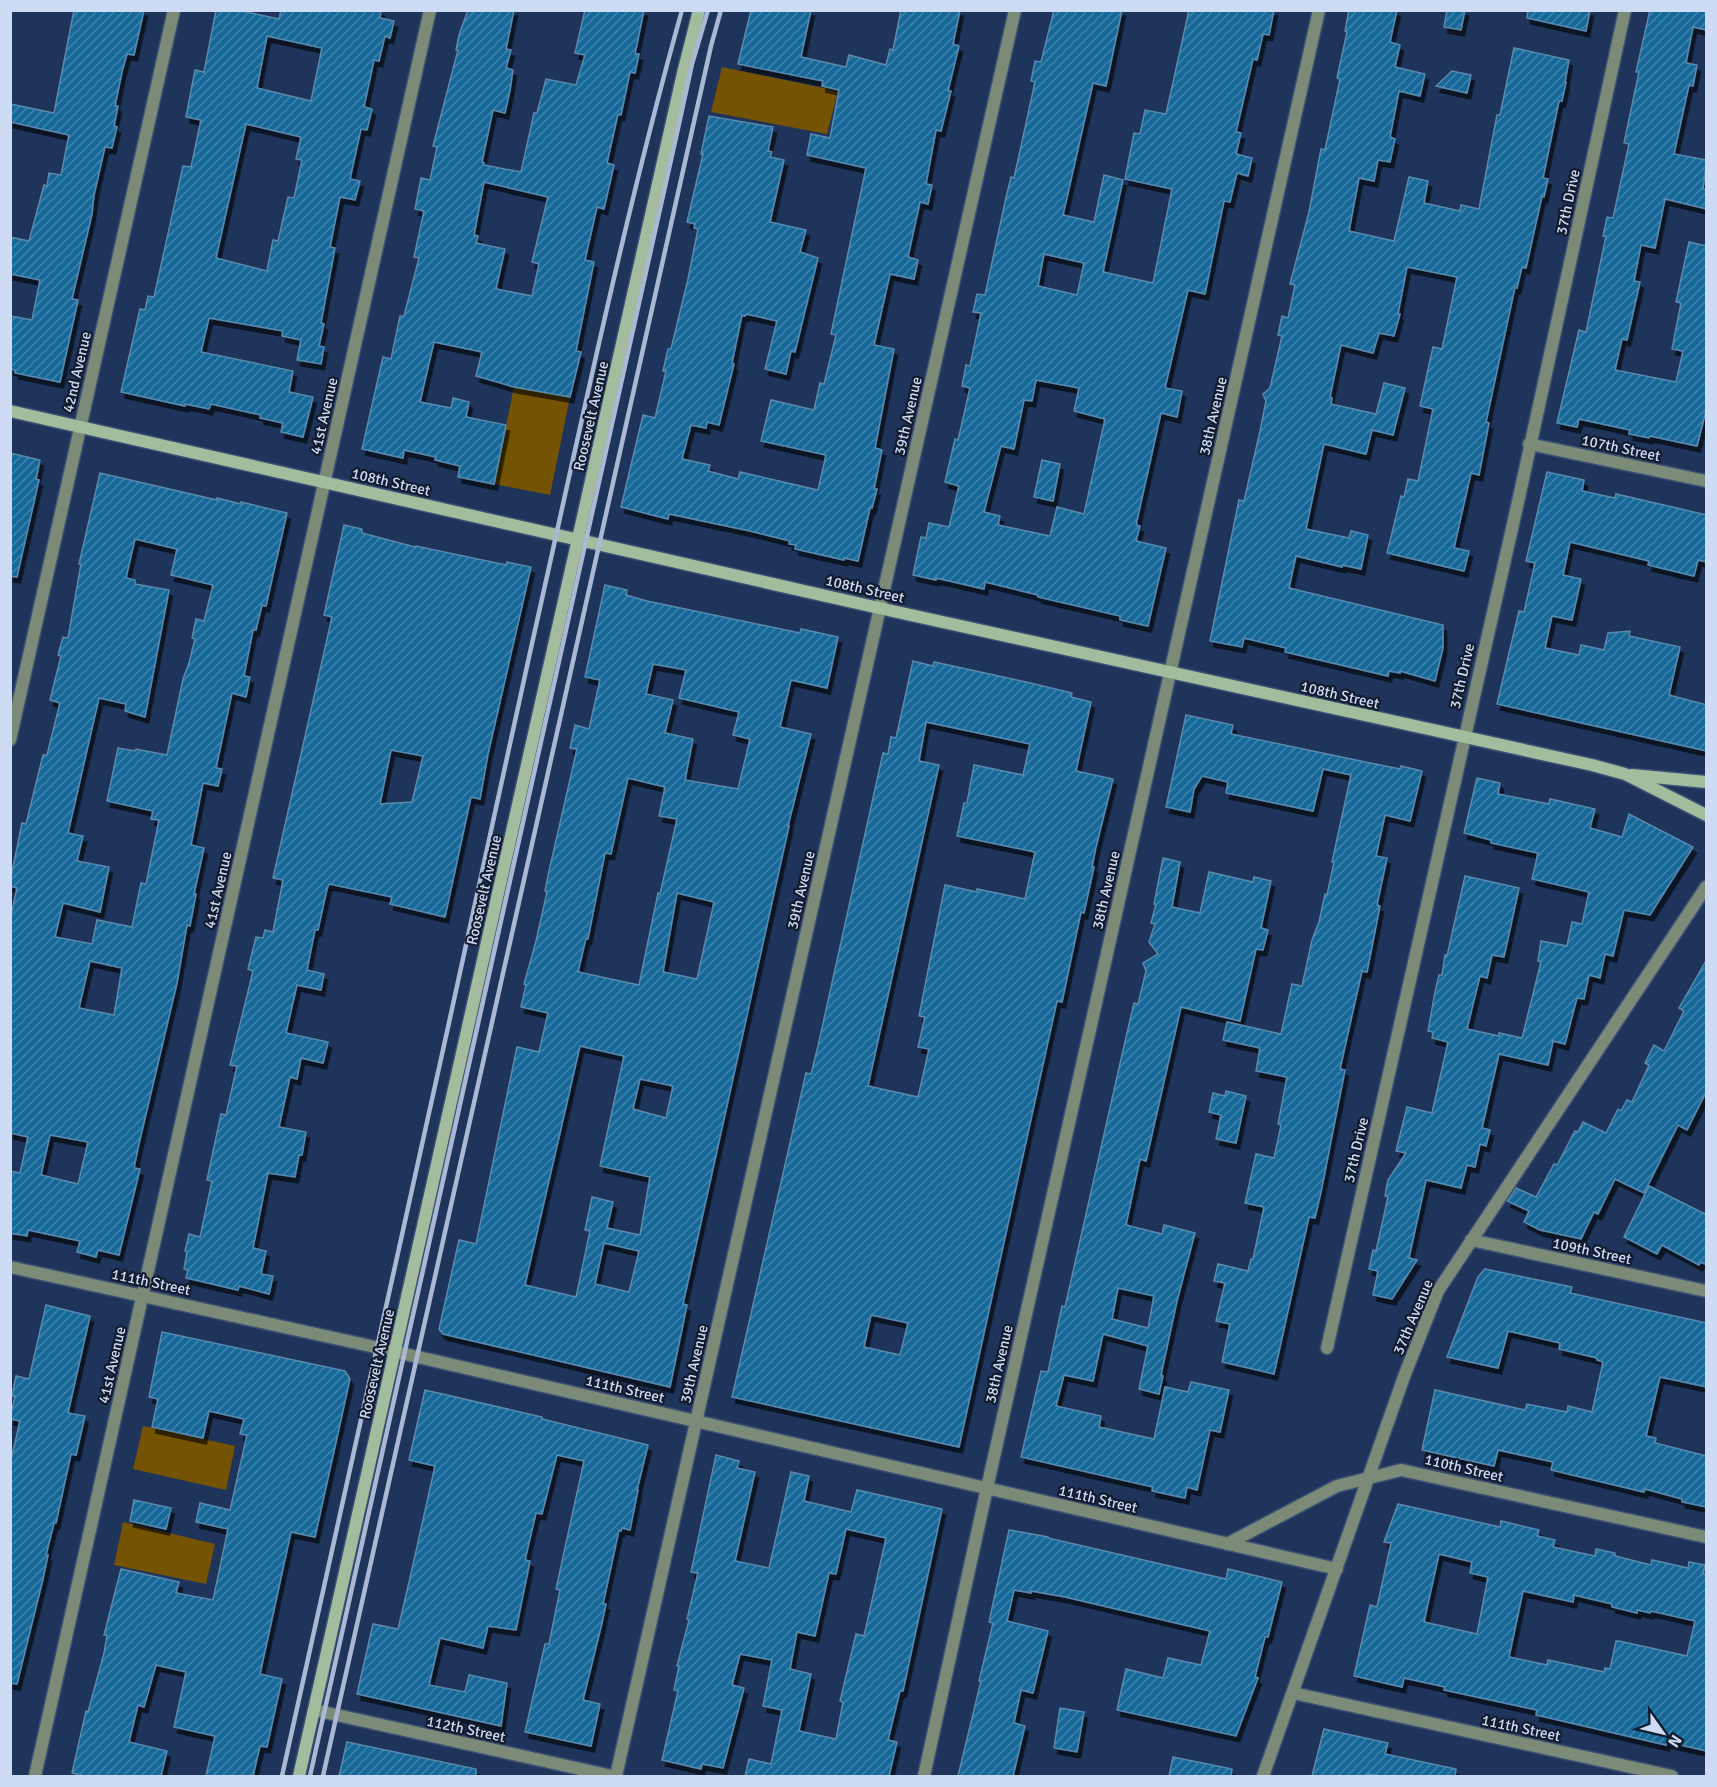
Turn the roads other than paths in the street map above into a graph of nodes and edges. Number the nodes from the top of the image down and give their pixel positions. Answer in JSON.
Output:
{"nodes":[{"id":1,"x":174,"y":10,"type":"edge"},
{"id":2,"x":430,"y":10,"type":"edge"},
{"id":3,"x":699,"y":10,"type":"edge"},
{"id":4,"x":1015,"y":10,"type":"edge"},
{"id":5,"x":1319,"y":10,"type":"edge"},
{"id":6,"x":1625,"y":10,"type":"edge"},
{"id":7,"x":10,"y":411,"type":"edge"},
{"id":8,"x":80,"y":427,"type":"junction"},
{"id":9,"x":1529,"y":444,"type":"junction"},
{"id":10,"x":1707,"y":481,"type":"edge"},
{"id":11,"x":324,"y":482,"type":"junction"},
{"id":12,"x":578,"y":540,"type":"junction"},
{"id":13,"x":879,"y":608,"type":"junction"},
{"id":14,"x":1171,"y":672,"type":"junction"},
{"id":15,"x":1463,"y":738,"type":"junction"},
{"id":16,"x":10,"y":740,"type":"edge"},
{"id":17,"x":1625,"y":774,"type":"junction"},
{"id":18,"x":1707,"y":782,"type":"edge"},
{"id":19,"x":1707,"y":814,"type":"edge"},
{"id":20,"x":1707,"y":887,"type":"edge"},
{"id":21,"x":1471,"y":1240,"type":"junction"},
{"id":22,"x":10,"y":1267,"type":"edge"},
{"id":23,"x":1707,"y":1291,"type":"edge"},
{"id":24,"x":142,"y":1296,"type":"junction"},
{"id":25,"x":1327,"y":1348,"type":"dead end"},
{"id":26,"x":396,"y":1351,"type":"junction"},
{"id":27,"x":697,"y":1421,"type":"junction"},
{"id":28,"x":1369,"y":1479,"type":"junction"},
{"id":29,"x":987,"y":1488,"type":"junction"},
{"id":30,"x":1707,"y":1537,"type":"edge"},
{"id":31,"x":1227,"y":1544,"type":"junction"},
{"id":32,"x":1336,"y":1569,"type":"junction"},
{"id":33,"x":1293,"y":1693,"type":"junction"},
{"id":34,"x":314,"y":1710,"type":"junction"},
{"id":35,"x":35,"y":1776,"type":"edge"},
{"id":36,"x":298,"y":1776,"type":"edge"},
{"id":37,"x":614,"y":1776,"type":"edge"},
{"id":38,"x":924,"y":1776,"type":"edge"},
{"id":39,"x":1263,"y":1776,"type":"edge"},
{"id":40,"x":1672,"y":1776,"type":"edge"}],
"edges":[{"from":1,"to":8,"type":"street","name":"42nd Avenue"},
{"from":2,"to":11,"type":"street","name":"41st Avenue"},
{"from":3,"to":12,"type":"main road","name":"Roosevelt Avenue"},
{"from":4,"to":13,"type":"street","name":"39th Avenue"},
{"from":5,"to":14,"type":"street","name":"38th Avenue"},
{"from":6,"to":9,"type":"street","name":"37th Drive"},
{"from":7,"to":8,"type":"main road","name":"108th Street"},
{"from":8,"to":11,"type":"main road","name":"108th Street"},
{"from":8,"to":16,"type":"street","name":"42nd Avenue"},
{"from":9,"to":10,"type":"street","name":"107th Street"},
{"from":9,"to":15,"type":"street","name":"37th Drive"},
{"from":11,"to":12,"type":"main road","name":"108th Street"},
{"from":11,"to":24,"type":"street","name":"41st Avenue"},
{"from":12,"to":13,"type":"main road","name":"108th Street"},
{"from":12,"to":26,"type":"main road","name":"Roosevelt Avenue"},
{"from":13,"to":14,"type":"main road","name":"108th Street"},
{"from":13,"to":27,"type":"street","name":"39th Avenue"},
{"from":14,"to":15,"type":"main road","name":"108th Street"},
{"from":14,"to":29,"type":"street","name":"38th Avenue"},
{"from":15,"to":17,"type":"main road","name":"108th Street"},
{"from":15,"to":25,"type":"street","name":"37th Drive"},
{"from":17,"to":18,"type":"main road"},
{"from":17,"to":19,"type":"main road","name":"108th Street"},
{"from":20,"to":21,"type":"street","name":"37th Avenue"},
{"from":21,"to":23,"type":"street","name":"109th Street"},
{"from":21,"to":28,"type":"street","name":"37th Avenue"},
{"from":22,"to":24,"type":"street","name":"111th Street"},
{"from":24,"to":26,"type":"street","name":"111th Street"},
{"from":24,"to":35,"type":"street","name":"41st Avenue"},
{"from":26,"to":27,"type":"street","name":"111th Street"},
{"from":26,"to":34,"type":"main road","name":"Roosevelt Avenue"},
{"from":27,"to":29,"type":"street","name":"111th Street"},
{"from":27,"to":37,"type":"street","name":"39th Avenue"},
{"from":28,"to":30,"type":"street","name":"110th Street"},
{"from":28,"to":31,"type":"street","name":"110th Street"},
{"from":28,"to":32,"type":"street","name":"37th Avenue"},
{"from":29,"to":31,"type":"street","name":"111th Street"},
{"from":29,"to":38,"type":"street","name":"38th Avenue"},
{"from":31,"to":32,"type":"street","name":"111th Street"},
{"from":32,"to":33,"type":"street","name":"37th Avenue"},
{"from":33,"to":39,"type":"street","name":"37th Avenue"},
{"from":33,"to":40,"type":"street","name":"111th Street"},
{"from":34,"to":36,"type":"main road","name":"Roosevelt Avenue"},
{"from":34,"to":37,"type":"street","name":"112th Street"}]}
